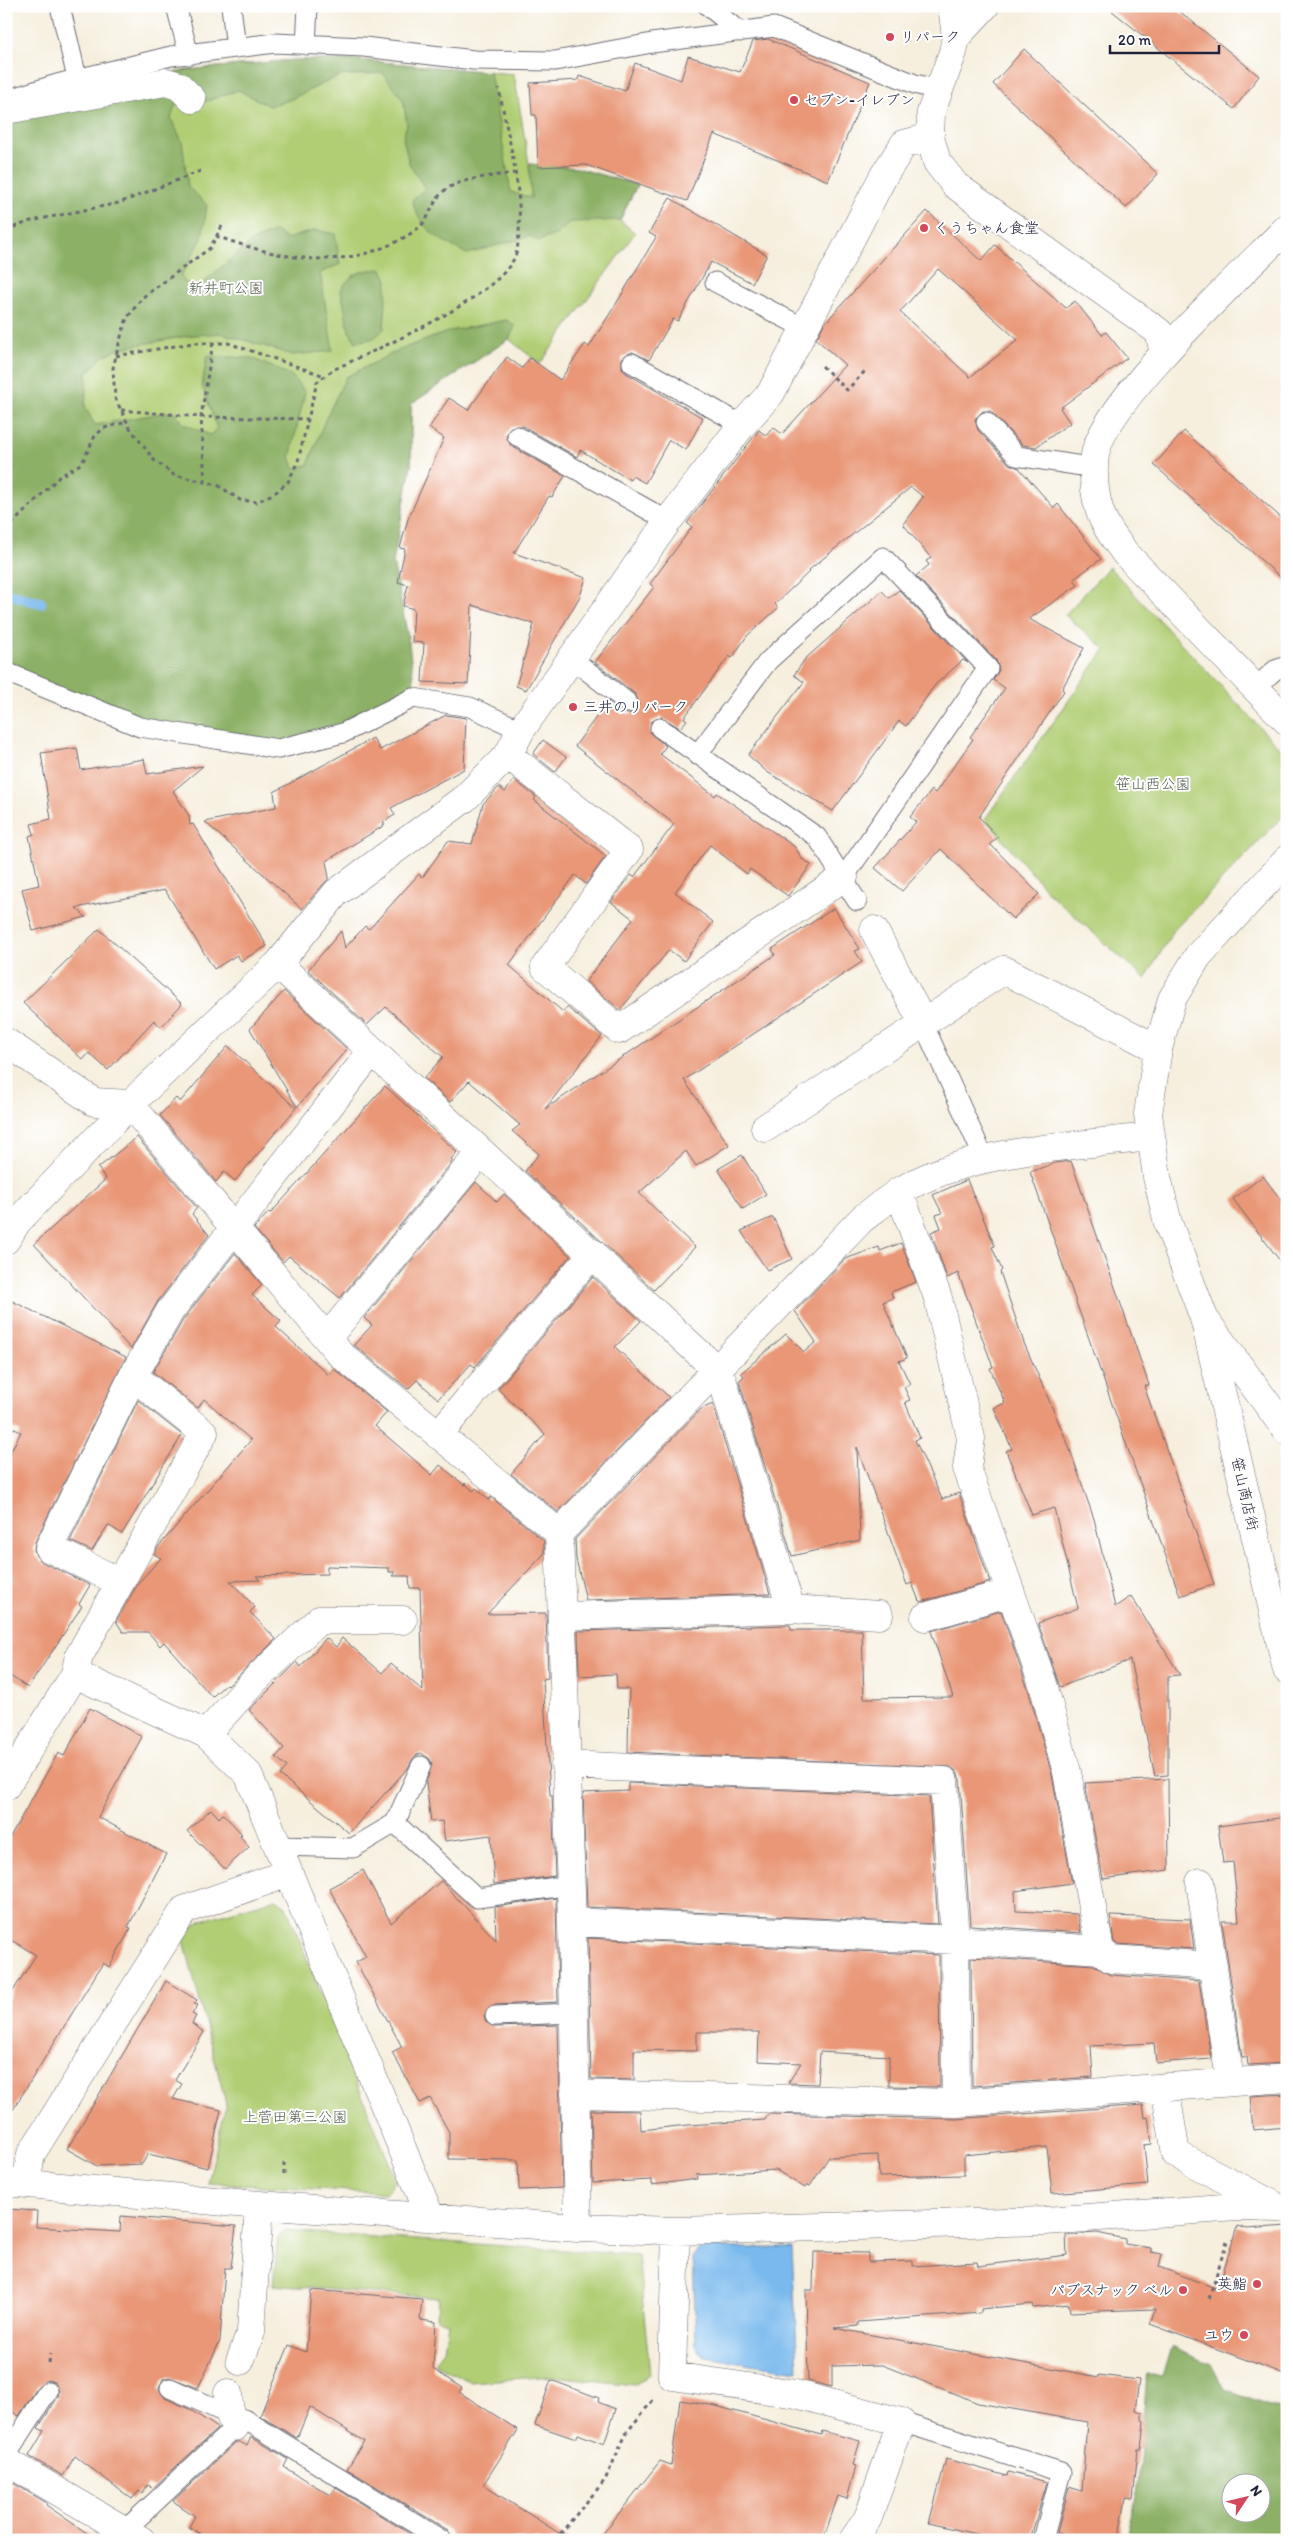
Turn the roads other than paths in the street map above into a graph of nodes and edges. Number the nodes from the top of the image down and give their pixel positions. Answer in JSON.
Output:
{"nodes":[{"id":1,"x":60,"y":6,"type":"edge"},
{"id":2,"x":176,"y":6,"type":"edge"},
{"id":3,"x":231,"y":6,"type":"edge"},
{"id":4,"x":308,"y":6,"type":"edge"},
{"id":5,"x":708,"y":6,"type":"edge"},
{"id":6,"x":952,"y":6,"type":"edge"},
{"id":7,"x":985,"y":6,"type":"edge"},
{"id":8,"x":740,"y":32,"type":"junction"},
{"id":9,"x":956,"y":37,"type":"junction"},
{"id":10,"x":306,"y":45,"type":"junction"},
{"id":11,"x":236,"y":48,"type":"junction"},
{"id":12,"x":189,"y":55,"type":"junction"},
{"id":13,"x":77,"y":78,"type":"junction"},
{"id":14,"x":938,"y":90,"type":"junction"},
{"id":15,"x":192,"y":99,"type":"dead end"},
{"id":16,"x":6,"y":100,"type":"edge"},
{"id":17,"x":6,"y":110,"type":"edge"},
{"id":18,"x":930,"y":137,"type":"junction"},
{"id":19,"x":1287,"y":228,"type":"edge"},
{"id":20,"x":715,"y":282,"type":"dead end"},
{"id":21,"x":806,"y":329,"type":"junction"},
{"id":22,"x":1164,"y":353,"type":"junction"},
{"id":23,"x":632,"y":363,"type":"dead end"},
{"id":24,"x":986,"y":422,"type":"dead end"},
{"id":25,"x":742,"y":425,"type":"junction"},
{"id":26,"x":517,"y":436,"type":"dead end"},
{"id":27,"x":1095,"y":468,"type":"junction"},
{"id":28,"x":668,"y":522,"type":"junction"},
{"id":29,"x":571,"y":658,"type":"junction"},
{"id":30,"x":1287,"y":666,"type":"edge"},
{"id":31,"x":6,"y":672,"type":"edge"},
{"id":32,"x":1255,"y":688,"type":"junction"},
{"id":33,"x":628,"y":703,"type":"dead end"},
{"id":34,"x":1287,"y":721,"type":"edge"},
{"id":35,"x":660,"y":728,"type":"dead end"},
{"id":36,"x":521,"y":730,"type":"junction"},
{"id":37,"x":508,"y":755,"type":"junction"},
{"id":38,"x":697,"y":755,"type":"junction"},
{"id":39,"x":1287,"y":860,"type":"edge"},
{"id":40,"x":844,"y":877,"type":"junction"},
{"id":41,"x":857,"y":901,"type":"dead end"},
{"id":42,"x":874,"y":930,"type":"dead end"},
{"id":43,"x":278,"y":964,"type":"junction"},
{"id":44,"x":923,"y":1023,"type":"junction"},
{"id":45,"x":6,"y":1042,"type":"edge"},
{"id":46,"x":1158,"y":1049,"type":"junction"},
{"id":47,"x":372,"y":1051,"type":"junction"},
{"id":48,"x":130,"y":1104,"type":"junction"},
{"id":49,"x":764,"y":1128,"type":"dead end"},
{"id":50,"x":1150,"y":1137,"type":"junction"},
{"id":51,"x":481,"y":1152,"type":"junction"},
{"id":52,"x":984,"y":1158,"type":"junction"},
{"id":53,"x":899,"y":1191,"type":"junction"},
{"id":54,"x":10,"y":1225,"type":"edge"},
{"id":55,"x":234,"y":1227,"type":"junction"},
{"id":56,"x":593,"y":1254,"type":"junction"},
{"id":57,"x":1204,"y":1318,"type":"junction"},
{"id":58,"x":327,"y":1338,"type":"junction"},
{"id":59,"x":716,"y":1369,"type":"junction"},
{"id":60,"x":133,"y":1376,"type":"junction"},
{"id":61,"x":1287,"y":1431,"type":"edge"},
{"id":62,"x":438,"y":1435,"type":"junction"},
{"id":63,"x":559,"y":1533,"type":"junction"},
{"id":64,"x":120,"y":1582,"type":"junction"},
{"id":65,"x":1011,"y":1592,"type":"junction"},
{"id":66,"x":791,"y":1609,"type":"junction"},
{"id":67,"x":879,"y":1615,"type":"dead end"},
{"id":68,"x":564,"y":1616,"type":"junction"},
{"id":69,"x":925,"y":1617,"type":"dead end"},
{"id":70,"x":403,"y":1620,"type":"dead end"},
{"id":71,"x":1287,"y":1670,"type":"edge"},
{"id":72,"x":75,"y":1674,"type":"junction"},
{"id":73,"x":206,"y":1734,"type":"junction"},
{"id":74,"x":565,"y":1765,"type":"junction"},
{"id":75,"x":421,"y":1766,"type":"dead end"},
{"id":76,"x":6,"y":1786,"type":"edge"},
{"id":77,"x":395,"y":1823,"type":"junction"},
{"id":78,"x":279,"y":1846,"type":"junction"},
{"id":79,"x":288,"y":1873,"type":"junction"},
{"id":80,"x":1200,"y":1882,"type":"dead end"},
{"id":81,"x":571,"y":1885,"type":"junction"},
{"id":82,"x":572,"y":1922,"type":"junction"},
{"id":83,"x":955,"y":1940,"type":"junction"},
{"id":84,"x":1100,"y":1950,"type":"junction"},
{"id":85,"x":1213,"y":1966,"type":"junction"},
{"id":86,"x":574,"y":2013,"type":"junction"},
{"id":87,"x":495,"y":2016,"type":"dead end"},
{"id":88,"x":1287,"y":2078,"type":"edge"},
{"id":89,"x":1230,"y":2080,"type":"junction"},
{"id":90,"x":1165,"y":2087,"type":"junction"},
{"id":91,"x":575,"y":2094,"type":"junction"},
{"id":92,"x":956,"y":2103,"type":"junction"},
{"id":93,"x":16,"y":2183,"type":"edge"},
{"id":94,"x":259,"y":2205,"type":"junction"},
{"id":95,"x":1283,"y":2210,"type":"edge"},
{"id":96,"x":430,"y":2216,"type":"junction"},
{"id":97,"x":578,"y":2228,"type":"junction"},
{"id":98,"x":676,"y":2231,"type":"junction"},
{"id":99,"x":240,"y":2361,"type":"dead end"},
{"id":100,"x":170,"y":2388,"type":"dead end"},
{"id":101,"x":48,"y":2391,"type":"dead end"},
{"id":102,"x":231,"y":2412,"type":"junction"},
{"id":103,"x":901,"y":2422,"type":"junction"},
{"id":104,"x":6,"y":2456,"type":"edge"},
{"id":105,"x":6,"y":2461,"type":"edge"},
{"id":106,"x":133,"y":2535,"type":"edge"},
{"id":107,"x":442,"y":2540,"type":"edge"},
{"id":108,"x":853,"y":2540,"type":"edge"},
{"id":109,"x":1043,"y":2540,"type":"edge"}],
"edges":[{"from":1,"to":13,"type":"lane"},
{"from":2,"to":12,"type":"lane"},
{"from":3,"to":11,"type":"lane"},
{"from":4,"to":10,"type":"lane"},
{"from":5,"to":8,"type":"lane"},
{"from":6,"to":9,"type":"street"},
{"from":7,"to":9,"type":"street"},
{"from":8,"to":10,"type":"lane"},
{"from":8,"to":14,"type":"lane"},
{"from":9,"to":14,"type":"street"},
{"from":10,"to":11,"type":"lane"},
{"from":11,"to":12,"type":"lane"},
{"from":12,"to":13,"type":"lane"},
{"from":13,"to":16,"type":"lane"},
{"from":14,"to":18,"type":"street"},
{"from":15,"to":17,"type":"street"},
{"from":18,"to":21,"type":"street"},
{"from":18,"to":22,"type":"street"},
{"from":19,"to":22,"type":"street"},
{"from":20,"to":21,"type":"lane"},
{"from":21,"to":25,"type":"street"},
{"from":22,"to":27,"type":"street"},
{"from":23,"to":25,"type":"lane"},
{"from":24,"to":27,"type":"lane"},
{"from":25,"to":28,"type":"street"},
{"from":26,"to":28,"type":"lane"},
{"from":27,"to":32,"type":"street"},
{"from":28,"to":29,"type":"street"},
{"from":29,"to":33,"type":"lane"},
{"from":29,"to":36,"type":"street"},
{"from":30,"to":32,"type":"lane"},
{"from":31,"to":36,"type":"lane"},
{"from":32,"to":34,"type":"street"},
{"from":35,"to":38,"type":"lane"},
{"from":36,"to":37,"type":"street"},
{"from":37,"to":40,"type":"street"},
{"from":37,"to":43,"type":"street"},
{"from":38,"to":40,"type":"lane"},
{"from":38,"to":40,"type":"lane"},
{"from":39,"to":46,"type":"street"},
{"from":40,"to":41,"type":"lane"},
{"from":42,"to":44,"type":"street"},
{"from":43,"to":47,"type":"street"},
{"from":43,"to":48,"type":"street"},
{"from":44,"to":46,"type":"street"},
{"from":44,"to":49,"type":"street"},
{"from":44,"to":52,"type":"lane"},
{"from":45,"to":48,"type":"street"},
{"from":46,"to":50,"type":"street"},
{"from":47,"to":51,"type":"street"},
{"from":47,"to":55,"type":"street"},
{"from":48,"to":54,"type":"street"},
{"from":48,"to":55,"type":"street"},
{"from":50,"to":52,"type":"street"},
{"from":50,"to":57,"type":"street"},
{"from":51,"to":56,"type":"street"},
{"from":51,"to":58,"type":"street"},
{"from":52,"to":53,"type":"street"},
{"from":53,"to":59,"type":"street"},
{"from":53,"to":65,"type":"street"},
{"from":55,"to":58,"type":"street"},
{"from":55,"to":60,"type":"street"},
{"from":56,"to":59,"type":"street"},
{"from":56,"to":62,"type":"street"},
{"from":57,"to":61,"type":"street"},
{"from":57,"to":71,"type":"street","name":"笹山商店街"},
{"from":58,"to":62,"type":"street"},
{"from":59,"to":63,"type":"street"},
{"from":59,"to":66,"type":"street"},
{"from":60,"to":64,"type":"street"},
{"from":60,"to":64,"type":"street"},
{"from":62,"to":63,"type":"street"},
{"from":63,"to":68,"type":"street"},
{"from":64,"to":72,"type":"street"},
{"from":65,"to":69,"type":"street"},
{"from":65,"to":84,"type":"street"},
{"from":66,"to":67,"type":"street"},
{"from":66,"to":68,"type":"street"},
{"from":68,"to":74,"type":"street"},
{"from":70,"to":73,"type":"street"},
{"from":72,"to":73,"type":"street"},
{"from":72,"to":76,"type":"street"},
{"from":73,"to":78,"type":"street"},
{"from":74,"to":81,"type":"street"},
{"from":74,"to":83,"type":"street"},
{"from":75,"to":77,"type":"lane"},
{"from":77,"to":78,"type":"lane"},
{"from":77,"to":81,"type":"lane"},
{"from":78,"to":79,"type":"street"},
{"from":79,"to":93,"type":"street"},
{"from":79,"to":96,"type":"street"},
{"from":80,"to":85,"type":"street"},
{"from":81,"to":82,"type":"street"},
{"from":82,"to":83,"type":"street"},
{"from":82,"to":86,"type":"street"},
{"from":83,"to":84,"type":"street"},
{"from":83,"to":92,"type":"street"},
{"from":84,"to":85,"type":"street"},
{"from":85,"to":89,"type":"street"},
{"from":86,"to":87,"type":"lane"},
{"from":86,"to":91,"type":"street"},
{"from":88,"to":89,"type":"street"},
{"from":89,"to":90,"type":"street"},
{"from":90,"to":92,"type":"street"},
{"from":90,"to":95,"type":"street"},
{"from":91,"to":92,"type":"street"},
{"from":91,"to":97,"type":"street"},
{"from":93,"to":94,"type":"street"},
{"from":94,"to":96,"type":"street"},
{"from":94,"to":99,"type":"street"},
{"from":95,"to":98,"type":"street"},
{"from":96,"to":97,"type":"street"},
{"from":97,"to":98,"type":"street"},
{"from":98,"to":103,"type":"street"},
{"from":100,"to":102,"type":"lane"},
{"from":101,"to":104,"type":"lane"},
{"from":102,"to":106,"type":"lane"},
{"from":102,"to":107,"type":"lane"},
{"from":103,"to":108,"type":"street"},
{"from":103,"to":109,"type":"lane"},
{"from":105,"to":106,"type":"street"}]}
